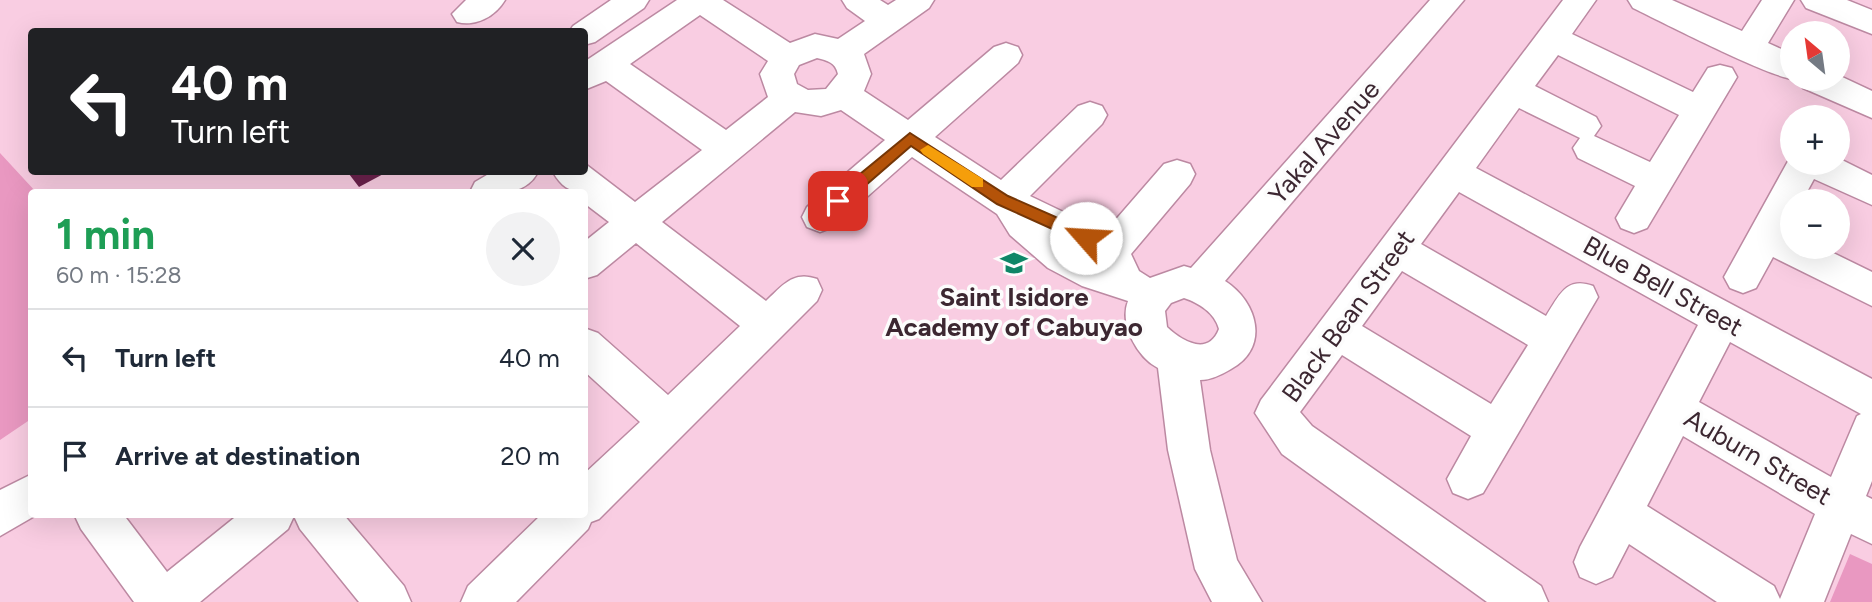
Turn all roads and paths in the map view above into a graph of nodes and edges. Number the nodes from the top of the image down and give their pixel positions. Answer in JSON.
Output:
{"nodes":[{"id":1,"x":633,"y":0,"type":"edge"},
{"id":2,"x":700,"y":0,"type":"edge"},
{"id":3,"x":858,"y":0,"type":"edge"},
{"id":4,"x":918,"y":0,"type":"edge"},
{"id":5,"x":1448,"y":0,"type":"edge"},
{"id":6,"x":1580,"y":0,"type":"edge"},
{"id":7,"x":1644,"y":0,"type":"edge"},
{"id":8,"x":1778,"y":0,"type":"edge"},
{"id":9,"x":1817,"y":0,"type":"edge"},
{"id":10,"x":888,"y":21,"type":"junction"},
{"id":11,"x":1872,"y":23,"type":"edge"},
{"id":12,"x":588,"y":31,"type":"edge"},
{"id":13,"x":1552,"y":38,"type":"junction"},
{"id":14,"x":1748,"y":48,"type":"junction"},
{"id":15,"x":844,"y":52,"type":"junction"},
{"id":16,"x":1006,"y":55,"type":"dead end"},
{"id":17,"x":787,"y":57,"type":"junction"},
{"id":18,"x":1780,"y":63,"type":"edge"},
{"id":19,"x":596,"y":72,"type":"edge"},
{"id":20,"x":1720,"y":77,"type":"dead end"},
{"id":21,"x":1514,"y":91,"type":"junction"},
{"id":22,"x":1841,"y":91,"type":"edge"},
{"id":23,"x":844,"y":95,"type":"junction"},
{"id":24,"x":790,"y":98,"type":"junction"},
{"id":25,"x":1872,"y":105,"type":"edge"},
{"id":26,"x":1700,"y":110,"type":"junction"},
{"id":27,"x":1090,"y":115,"type":"dead end"},
{"id":28,"x":910,"y":139,"type":"junction"},
{"id":29,"x":728,"y":150,"type":"junction"},
{"id":30,"x":1453,"y":172,"type":"junction"},
{"id":31,"x":1177,"y":174,"type":"dead end"},
{"id":32,"x":515,"y":175,"type":"edge"},
{"id":33,"x":575,"y":175,"type":"edge"},
{"id":34,"x":1798,"y":175,"type":"edge"},
{"id":35,"x":1839,"y":175,"type":"edge"},
{"id":36,"x":1657,"y":181,"type":"junction"},
{"id":37,"x":493,"y":189,"type":"edge"},
{"id":38,"x":1872,"y":191,"type":"edge"},
{"id":39,"x":1003,"y":200,"type":"junction"},
{"id":40,"x":820,"y":217,"type":"dead end"},
{"id":41,"x":1634,"y":218,"type":"dead end"},
{"id":42,"x":635,"y":224,"type":"junction"},
{"id":43,"x":1765,"y":236,"type":"junction"},
{"id":44,"x":1397,"y":249,"type":"junction"},
{"id":45,"x":588,"y":261,"type":"edge"},
{"id":46,"x":1127,"y":276,"type":"junction"},
{"id":47,"x":1743,"y":278,"type":"dead end"},
{"id":48,"x":1200,"y":284,"type":"junction"},
{"id":49,"x":803,"y":290,"type":"dead end"},
{"id":50,"x":1872,"y":290,"type":"edge"},
{"id":51,"x":1579,"y":297,"type":"dead end"},
{"id":52,"x":1722,"y":318,"type":"junction"},
{"id":53,"x":767,"y":325,"type":"junction"},
{"id":54,"x":1337,"y":331,"type":"junction"},
{"id":55,"x":1553,"y":340,"type":"junction"},
{"id":56,"x":588,"y":349,"type":"edge"},
{"id":57,"x":1177,"y":359,"type":"junction"},
{"id":58,"x":1872,"y":400,"type":"edge"},
{"id":59,"x":1675,"y":410,"type":"junction"},
{"id":60,"x":668,"y":422,"type":"junction"},
{"id":61,"x":1872,"y":429,"type":"edge"},
{"id":62,"x":1498,"y":430,"type":"junction"},
{"id":63,"x":1468,"y":479,"type":"dead end"},
{"id":64,"x":588,"y":494,"type":"edge"},
{"id":65,"x":28,"y":496,"type":"edge"},
{"id":66,"x":0,"y":514,"type":"edge"},
{"id":67,"x":1620,"y":514,"type":"junction"},
{"id":68,"x":1856,"y":514,"type":"edge"},
{"id":69,"x":99,"y":518,"type":"edge"},
{"id":70,"x":268,"y":518,"type":"edge"},
{"id":71,"x":318,"y":518,"type":"edge"},
{"id":72,"x":562,"y":518,"type":"edge"},
{"id":73,"x":1596,"y":562,"type":"dead end"},
{"id":74,"x":1517,"y":600,"type":"edge"},
{"id":75,"x":164,"y":602,"type":"edge"},
{"id":76,"x":388,"y":602,"type":"edge"},
{"id":77,"x":484,"y":602,"type":"edge"},
{"id":78,"x":1239,"y":602,"type":"edge"},
{"id":79,"x":1758,"y":602,"type":"edge"},
{"id":80,"x":1801,"y":602,"type":"edge"}],
"edges":[{"from":1,"to":12,"type":"street"},
{"from":2,"to":17,"type":"street"},
{"from":2,"to":19,"type":"street"},
{"from":3,"to":10,"type":"street"},
{"from":4,"to":10,"type":"street"},
{"from":5,"to":48,"type":"street","name":"Yakal Avenue"},
{"from":6,"to":13,"type":"street","name":"Black Bean Street"},
{"from":7,"to":14,"type":"street"},
{"from":8,"to":14,"type":"street"},
{"from":9,"to":11,"type":"street"},
{"from":10,"to":15,"type":"street"},
{"from":13,"to":21,"type":"street","name":"Black Bean Street"},
{"from":13,"to":26,"type":"street"},
{"from":14,"to":18,"type":"street"},
{"from":15,"to":17,"type":"street"},
{"from":15,"to":23,"type":"street"},
{"from":16,"to":28,"type":"street"},
{"from":17,"to":24,"type":"street"},
{"from":19,"to":29,"type":"street"},
{"from":20,"to":26,"type":"street"},
{"from":21,"to":30,"type":"street","name":"Black Bean Street"},
{"from":21,"to":36,"type":"street"},
{"from":22,"to":25,"type":"street"},
{"from":23,"to":24,"type":"street"},
{"from":23,"to":28,"type":"street"},
{"from":24,"to":29,"type":"street"},
{"from":26,"to":36,"type":"street"},
{"from":27,"to":39,"type":"street"},
{"from":28,"to":39,"type":"street"},
{"from":28,"to":40,"type":"street"},
{"from":29,"to":42,"type":"street"},
{"from":30,"to":44,"type":"street","name":"Black Bean Street"},
{"from":30,"to":52,"type":"street","name":"Blue Bell Street"},
{"from":31,"to":46,"type":"street"},
{"from":32,"to":37,"type":"street"},
{"from":33,"to":42,"type":"street"},
{"from":34,"to":43,"type":"street"},
{"from":35,"to":38,"type":"street"},
{"from":36,"to":41,"type":"street"},
{"from":39,"to":46,"type":"street"},
{"from":42,"to":45,"type":"street"},
{"from":42,"to":53,"type":"street"},
{"from":43,"to":47,"type":"street"},
{"from":43,"to":50,"type":"street"},
{"from":44,"to":54,"type":"street","name":"Black Bean Street"},
{"from":44,"to":55,"type":"street"},
{"from":46,"to":48,"type":"street"},
{"from":46,"to":57,"type":"street"},
{"from":48,"to":57,"type":"street"},
{"from":49,"to":53,"type":"street"},
{"from":51,"to":55,"type":"street"},
{"from":52,"to":58,"type":"street","name":"Blue Bell Street"},
{"from":52,"to":59,"type":"street"},
{"from":53,"to":60,"type":"street"},
{"from":54,"to":62,"type":"street"},
{"from":54,"to":74,"type":"street","name":"Black Bean Street"},
{"from":55,"to":62,"type":"street"},
{"from":56,"to":60,"type":"street"},
{"from":57,"to":78,"type":"street"},
{"from":59,"to":67,"type":"street"},
{"from":59,"to":68,"type":"street","name":"Auburn Street"},
{"from":60,"to":64,"type":"street"},
{"from":61,"to":68,"type":"street"},
{"from":62,"to":63,"type":"street"},
{"from":65,"to":66,"type":"street"},
{"from":67,"to":73,"type":"street"},
{"from":67,"to":79,"type":"street"},
{"from":68,"to":80,"type":"street"},
{"from":69,"to":75,"type":"street"},
{"from":70,"to":75,"type":"street"},
{"from":71,"to":76,"type":"street"},
{"from":72,"to":77,"type":"street"}]}
